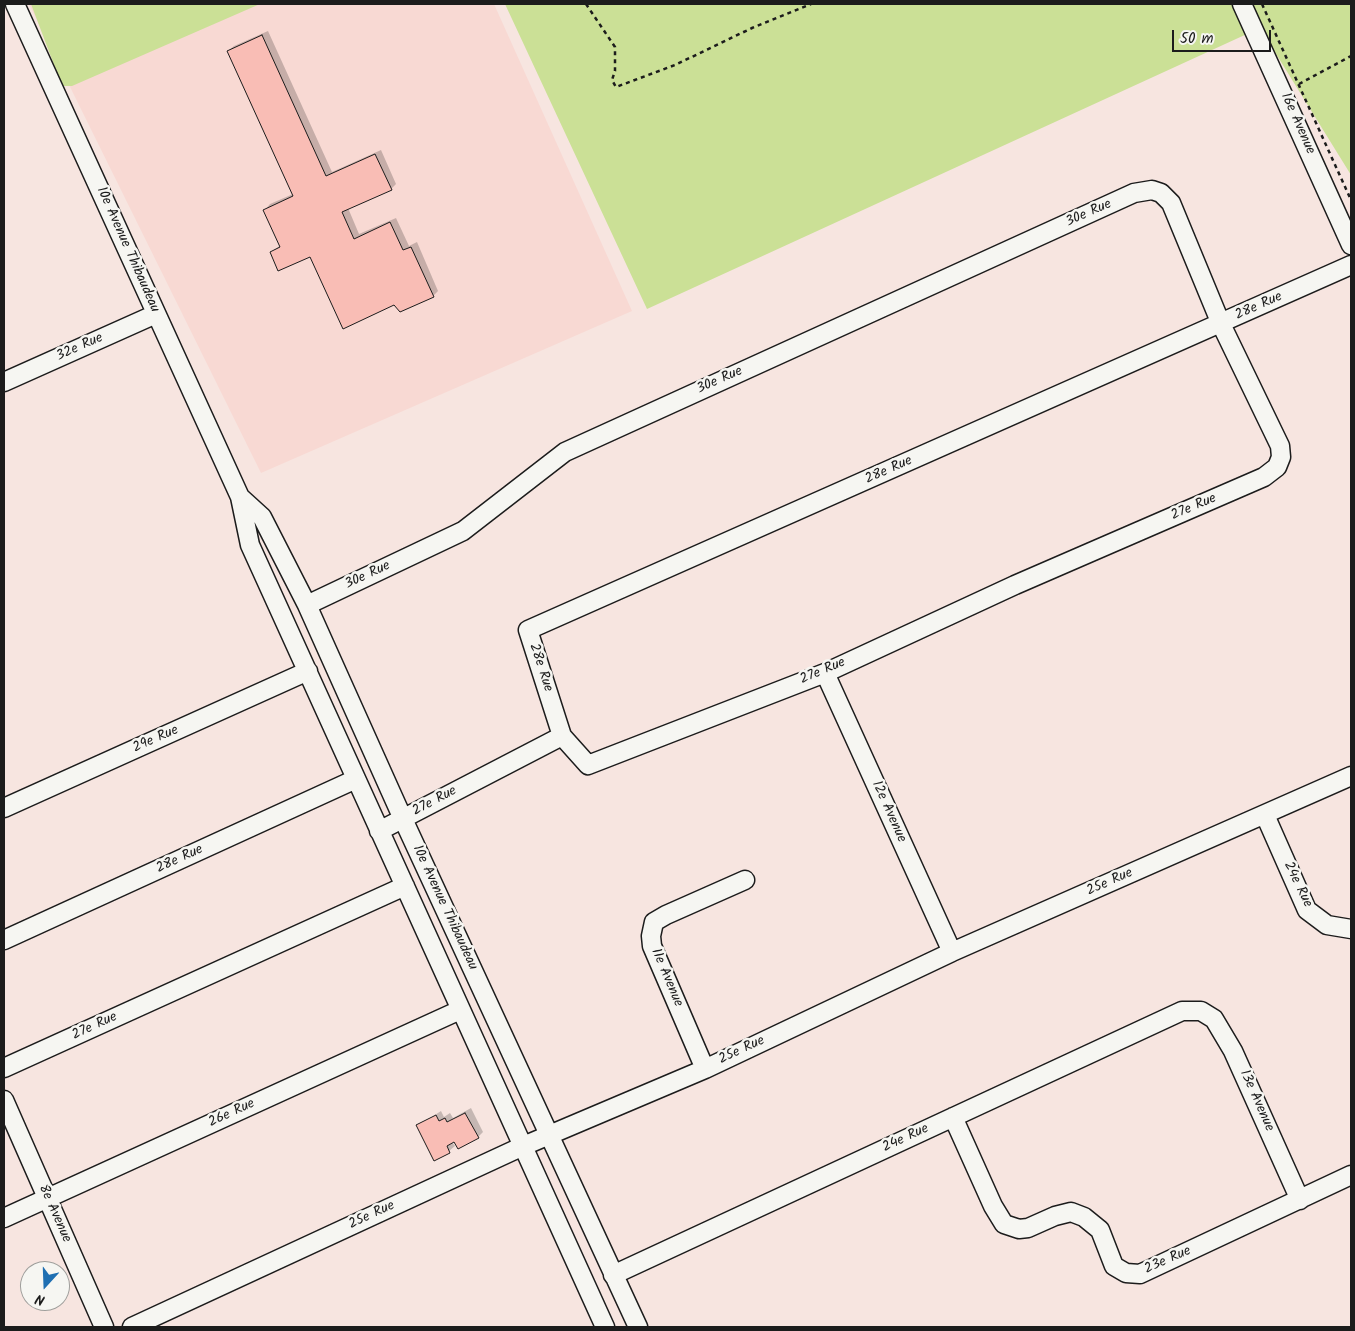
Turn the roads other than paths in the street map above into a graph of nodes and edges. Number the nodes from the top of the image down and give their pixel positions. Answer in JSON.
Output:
{"nodes":[{"id":1,"x":15,"y":4,"type":"edge"},
{"id":2,"x":1242,"y":4,"type":"edge"},
{"id":3,"x":1351,"y":245,"type":"edge"},
{"id":4,"x":1351,"y":265,"type":"edge"},
{"id":5,"x":156,"y":314,"type":"junction"},
{"id":6,"x":1221,"y":324,"type":"junction"},
{"id":7,"x":4,"y":382,"type":"edge"},
{"id":8,"x":240,"y":496,"type":"junction"},
{"id":9,"x":307,"y":605,"type":"junction"},
{"id":10,"x":308,"y":671,"type":"junction"},
{"id":11,"x":825,"y":673,"type":"junction"},
{"id":12,"x":562,"y":736,"type":"junction"},
{"id":13,"x":1351,"y":776,"type":"edge"},
{"id":14,"x":356,"y":779,"type":"junction"},
{"id":15,"x":4,"y":808,"type":"edge"},
{"id":16,"x":1265,"y":815,"type":"junction"},
{"id":17,"x":403,"y":819,"type":"junction"},
{"id":18,"x":379,"y":831,"type":"junction"},
{"id":19,"x":744,"y":880,"type":"dead end"},
{"id":20,"x":405,"y":886,"type":"junction"},
{"id":21,"x":1351,"y":929,"type":"edge"},
{"id":22,"x":4,"y":940,"type":"edge"},
{"id":23,"x":952,"y":952,"type":"junction"},
{"id":24,"x":460,"y":1010,"type":"junction"},
{"id":25,"x":1201,"y":1011,"type":"joint"},
{"id":26,"x":4,"y":1068,"type":"edge"},
{"id":27,"x":705,"y":1069,"type":"junction"},
{"id":28,"x":4,"y":1100,"type":"edge"},
{"id":29,"x":953,"y":1117,"type":"junction"},
{"id":30,"x":548,"y":1136,"type":"junction"},
{"id":31,"x":521,"y":1147,"type":"junction"},
{"id":32,"x":1351,"y":1175,"type":"edge"},
{"id":33,"x":47,"y":1198,"type":"junction"},
{"id":34,"x":1300,"y":1200,"type":"junction"},
{"id":35,"x":4,"y":1218,"type":"edge"},
{"id":36,"x":613,"y":1275,"type":"junction"},
{"id":37,"x":104,"y":1327,"type":"edge"},
{"id":38,"x":132,"y":1327,"type":"edge"},
{"id":39,"x":605,"y":1327,"type":"edge"},
{"id":40,"x":638,"y":1327,"type":"edge"}],
"edges":[{"from":1,"to":5,"type":"street","name":"10e Avenue Thibaudeau"},
{"from":2,"to":3,"type":"street","name":"16e Avenue"},
{"from":4,"to":6,"type":"street","name":"28e Rue"},
{"from":5,"to":7,"type":"street","name":"32e Rue"},
{"from":5,"to":8,"type":"street","name":"10e Avenue Thibaudeau"},
{"from":6,"to":9,"type":"street","name":"30e Rue"},
{"from":6,"to":11,"type":"street","name":"27e Rue"},
{"from":6,"to":12,"type":"street","name":"28e Rue"},
{"from":8,"to":9,"type":"street","name":"10e Avenue Thibaudeau"},
{"from":8,"to":10,"type":"street","name":"10e Avenue Thibaudeau"},
{"from":9,"to":17,"type":"street","name":"10e Avenue Thibaudeau"},
{"from":10,"to":14,"type":"street","name":"10e Avenue Thibaudeau"},
{"from":10,"to":15,"type":"street","name":"29e Rue"},
{"from":11,"to":12,"type":"street","name":"27e Rue"},
{"from":11,"to":23,"type":"street","name":"12e Avenue"},
{"from":12,"to":17,"type":"street","name":"27e Rue"},
{"from":13,"to":16,"type":"street","name":"25e Rue"},
{"from":14,"to":18,"type":"street","name":"10e Avenue Thibaudeau"},
{"from":14,"to":22,"type":"street","name":"28e Rue"},
{"from":16,"to":21,"type":"street","name":"24e Rue"},
{"from":16,"to":23,"type":"street","name":"25e Rue"},
{"from":17,"to":18,"type":"street","name":"27e Rue"},
{"from":17,"to":30,"type":"street","name":"10e Avenue Thibaudeau"},
{"from":18,"to":20,"type":"street","name":"10e Avenue Thibaudeau"},
{"from":19,"to":27,"type":"street","name":"11e Avenue"},
{"from":20,"to":24,"type":"street","name":"10e Avenue Thibaudeau"},
{"from":20,"to":26,"type":"street","name":"27e Rue"},
{"from":23,"to":27,"type":"street","name":"25e Rue"},
{"from":24,"to":31,"type":"street","name":"10e Avenue Thibaudeau"},
{"from":24,"to":33,"type":"street","name":"26e Rue"},
{"from":25,"to":29,"type":"street","name":"24e Rue"},
{"from":25,"to":34,"type":"street","name":"13e Avenue"},
{"from":27,"to":30,"type":"street","name":"25e Rue"},
{"from":28,"to":33,"type":"street","name":"8e Avenue"},
{"from":29,"to":34,"type":"street","name":"23e Rue"},
{"from":29,"to":36,"type":"street","name":"24e Rue"},
{"from":30,"to":31,"type":"street","name":"25e Rue"},
{"from":30,"to":36,"type":"street","name":"10e Avenue Thibaudeau"},
{"from":31,"to":38,"type":"street","name":"25e Rue"},
{"from":31,"to":39,"type":"street","name":"10e Avenue Thibaudeau"},
{"from":32,"to":34,"type":"street","name":"23e Rue"},
{"from":33,"to":35,"type":"street","name":"26e Rue"},
{"from":33,"to":37,"type":"street","name":"8e Avenue"},
{"from":36,"to":40,"type":"street","name":"10e Avenue Thibaudeau"}]}
